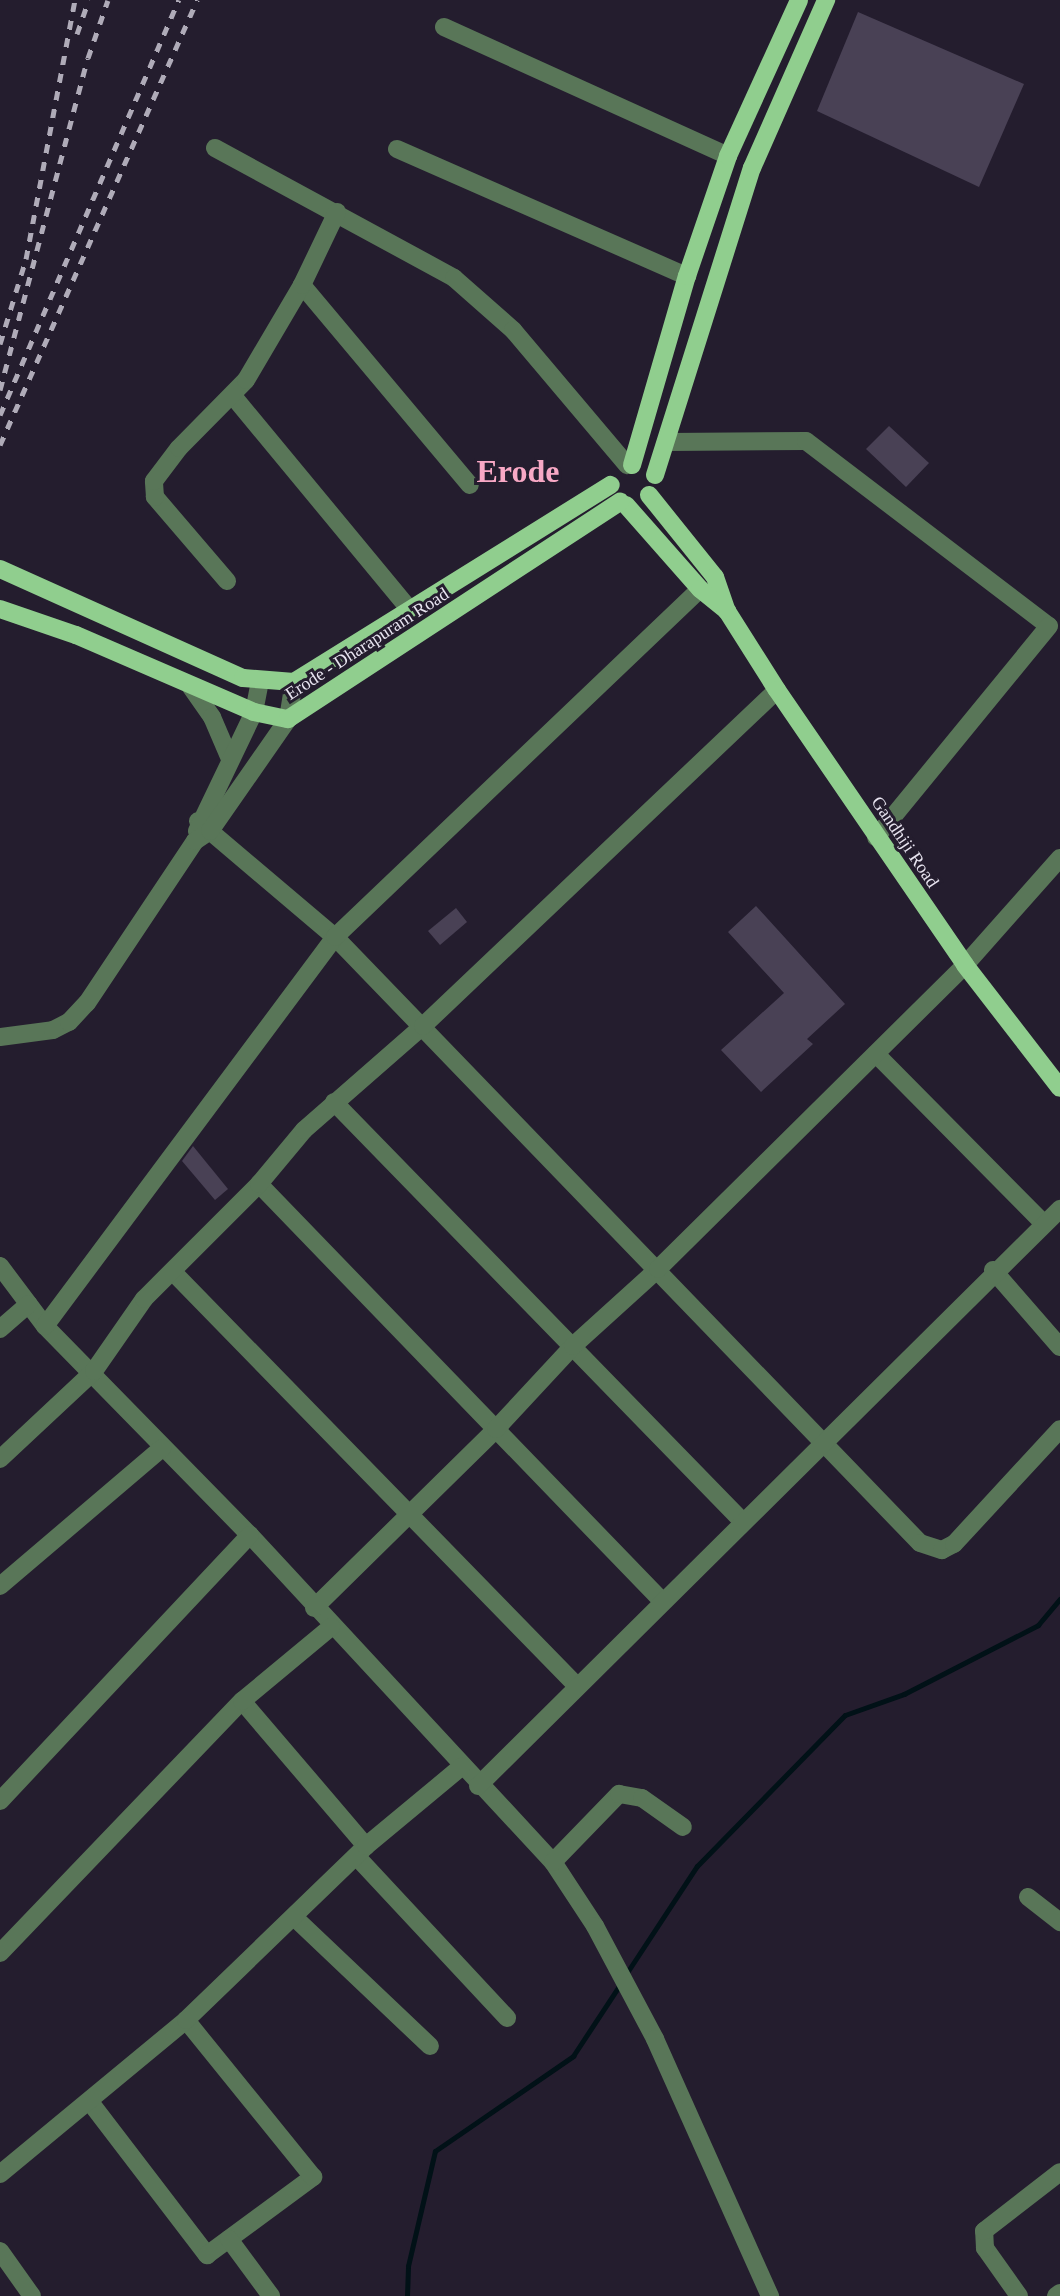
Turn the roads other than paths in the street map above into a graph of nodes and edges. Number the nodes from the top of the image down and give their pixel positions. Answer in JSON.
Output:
{"nodes":[{"id":1,"x":799,"y":0,"type":"edge"},
{"id":2,"x":826,"y":0,"type":"edge"},
{"id":3,"x":444,"y":27,"type":"dead end"},
{"id":4,"x":215,"y":148,"type":"dead end"},
{"id":5,"x":397,"y":149,"type":"dead end"},
{"id":6,"x":731,"y":150,"type":"junction"},
{"id":7,"x":759,"y":151,"type":"junction"},
{"id":8,"x":337,"y":212,"type":"junction"},
{"id":9,"x":687,"y":276,"type":"junction"},
{"id":10,"x":302,"y":285,"type":"junction"},
{"id":11,"x":233,"y":396,"type":"junction"},
{"id":12,"x":668,"y":442,"type":"junction"},
{"id":13,"x":630,"y":465,"type":"junction"},
{"id":14,"x":655,"y":475,"type":"junction"},
{"id":15,"x":470,"y":485,"type":"dead end"},
{"id":16,"x":611,"y":485,"type":"junction"},
{"id":17,"x":649,"y":495,"type":"junction"},
{"id":18,"x":623,"y":503,"type":"junction"},
{"id":19,"x":0,"y":569,"type":"edge"},
{"id":20,"x":227,"y":581,"type":"dead end"},
{"id":21,"x":700,"y":589,"type":"junction"},
{"id":22,"x":0,"y":609,"type":"edge"},
{"id":23,"x":411,"y":611,"type":"junction"},
{"id":24,"x":727,"y":611,"type":"junction"},
{"id":25,"x":260,"y":681,"type":"junction"},
{"id":26,"x":295,"y":682,"type":"junction"},
{"id":27,"x":191,"y":687,"type":"junction"},
{"id":28,"x":777,"y":690,"type":"junction"},
{"id":29,"x":254,"y":712,"type":"junction"},
{"id":30,"x":288,"y":719,"type":"junction"},
{"id":31,"x":230,"y":760,"type":"junction"},
{"id":32,"x":201,"y":831,"type":"junction"},
{"id":33,"x":876,"y":837,"type":"junction"},
{"id":34,"x":1060,"y":858,"type":"edge"},
{"id":35,"x":1053,"y":881,"type":"edge"},
{"id":36,"x":335,"y":937,"type":"junction"},
{"id":37,"x":965,"y":965,"type":"junction"},
{"id":38,"x":423,"y":1026,"type":"junction"},
{"id":39,"x":0,"y":1037,"type":"edge"},
{"id":40,"x":876,"y":1054,"type":"junction"},
{"id":41,"x":1060,"y":1087,"type":"edge"},
{"id":42,"x":334,"y":1102,"type":"junction"},
{"id":43,"x":259,"y":1184,"type":"junction"},
{"id":44,"x":1060,"y":1209,"type":"edge"},
{"id":45,"x":1044,"y":1224,"type":"junction"},
{"id":46,"x":0,"y":1266,"type":"edge"},
{"id":47,"x":658,"y":1269,"type":"junction"},
{"id":48,"x":993,"y":1270,"type":"junction"},
{"id":49,"x":173,"y":1272,"type":"junction"},
{"id":50,"x":29,"y":1304,"type":"junction"},
{"id":51,"x":45,"y":1326,"type":"junction"},
{"id":52,"x":0,"y":1329,"type":"edge"},
{"id":53,"x":573,"y":1346,"type":"junction"},
{"id":54,"x":1060,"y":1347,"type":"edge"},
{"id":55,"x":94,"y":1371,"type":"junction"},
{"id":56,"x":496,"y":1429,"type":"junction"},
{"id":57,"x":1060,"y":1429,"type":"edge"},
{"id":58,"x":825,"y":1442,"type":"junction"},
{"id":59,"x":162,"y":1448,"type":"junction"},
{"id":60,"x":0,"y":1459,"type":"edge"},
{"id":61,"x":408,"y":1516,"type":"junction"},
{"id":62,"x":742,"y":1521,"type":"junction"},
{"id":63,"x":250,"y":1535,"type":"junction"},
{"id":64,"x":0,"y":1586,"type":"edge"},
{"id":65,"x":663,"y":1602,"type":"junction"},
{"id":66,"x":314,"y":1608,"type":"junction"},
{"id":67,"x":331,"y":1627,"type":"junction"},
{"id":68,"x":577,"y":1686,"type":"junction"},
{"id":69,"x":242,"y":1700,"type":"junction"},
{"id":70,"x":461,"y":1767,"type":"junction"},
{"id":71,"x":478,"y":1786,"type":"junction"},
{"id":72,"x":0,"y":1801,"type":"edge"},
{"id":73,"x":683,"y":1827,"type":"dead end"},
{"id":74,"x":361,"y":1852,"type":"junction"},
{"id":75,"x":553,"y":1863,"type":"junction"},
{"id":76,"x":1028,"y":1898,"type":"dead end"},
{"id":77,"x":295,"y":1918,"type":"junction"},
{"id":78,"x":1060,"y":1922,"type":"edge"},
{"id":79,"x":0,"y":1953,"type":"edge"},
{"id":80,"x":507,"y":2018,"type":"dead end"},
{"id":81,"x":186,"y":2020,"type":"junction"},
{"id":82,"x":430,"y":2046,"type":"dead end"},
{"id":83,"x":90,"y":2102,"type":"junction"},
{"id":84,"x":1060,"y":2172,"type":"edge"},
{"id":85,"x":0,"y":2174,"type":"edge"},
{"id":86,"x":229,"y":2239,"type":"junction"},
{"id":87,"x":0,"y":2251,"type":"edge"},
{"id":88,"x":33,"y":2296,"type":"edge"},
{"id":89,"x":271,"y":2296,"type":"edge"},
{"id":90,"x":770,"y":2296,"type":"edge"},
{"id":91,"x":1019,"y":2296,"type":"edge"}],
"edges":[{"from":1,"to":6,"type":"main road"},
{"from":2,"to":7,"type":"main road"},
{"from":3,"to":6,"type":"street"},
{"from":4,"to":8,"type":"street"},
{"from":5,"to":9,"type":"street"},
{"from":6,"to":7,"type":"main road"},
{"from":6,"to":9,"type":"main road"},
{"from":7,"to":12,"type":"main road"},
{"from":8,"to":10,"type":"street"},
{"from":8,"to":13,"type":"street"},
{"from":9,"to":13,"type":"main road"},
{"from":10,"to":11,"type":"street"},
{"from":10,"to":15,"type":"street"},
{"from":11,"to":20,"type":"street"},
{"from":11,"to":23,"type":"street"},
{"from":12,"to":14,"type":"main road"},
{"from":12,"to":33,"type":"street"},
{"from":13,"to":14,"type":"main road"},
{"from":13,"to":16,"type":"main road","name":"Erode - Dharapuram Road"},
{"from":14,"to":17,"type":"main road"},
{"from":16,"to":18,"type":"main road"},
{"from":16,"to":23,"type":"main road","name":"Erode - Dharapuram Road"},
{"from":17,"to":18,"type":"main road","name":"Erode - Dharapuram Road"},
{"from":17,"to":24,"type":"main road","name":"Gandhiji Road"},
{"from":18,"to":21,"type":"main road","name":"Gandhiji Road"},
{"from":18,"to":30,"type":"main road","name":"Erode - Dharapuram Road"},
{"from":19,"to":25,"type":"main road","name":"Erode - Dharapuram Road"},
{"from":21,"to":24,"type":"main road","name":"Gandhiji Road"},
{"from":21,"to":36,"type":"street"},
{"from":22,"to":27,"type":"main road","name":"Erode - Dharapuram Road"},
{"from":23,"to":26,"type":"main road","name":"Erode - Dharapuram Road"},
{"from":24,"to":28,"type":"main road","name":"Gandhiji Road"},
{"from":25,"to":26,"type":"main road","name":"Erode - Dharapuram Road"},
{"from":25,"to":29,"type":"street"},
{"from":26,"to":30,"type":"street"},
{"from":27,"to":29,"type":"main road","name":"Erode - Dharapuram Road"},
{"from":27,"to":31,"type":"street"},
{"from":28,"to":33,"type":"main road","name":"Gandhiji Road"},
{"from":28,"to":38,"type":"street"},
{"from":29,"to":30,"type":"main road","name":"Erode - Dharapuram Road"},
{"from":29,"to":31,"type":"street"},
{"from":30,"to":32,"type":"street"},
{"from":31,"to":32,"type":"street"},
{"from":32,"to":36,"type":"street"},
{"from":32,"to":39,"type":"street"},
{"from":33,"to":37,"type":"main road","name":"Gandhiji Road"},
{"from":34,"to":35,"type":"street"},
{"from":35,"to":37,"type":"street"},
{"from":36,"to":38,"type":"street"},
{"from":36,"to":51,"type":"street"},
{"from":37,"to":40,"type":"street"},
{"from":37,"to":41,"type":"main road","name":"Gandhiji Road"},
{"from":38,"to":42,"type":"street"},
{"from":38,"to":47,"type":"street"},
{"from":40,"to":45,"type":"street"},
{"from":40,"to":47,"type":"street"},
{"from":42,"to":43,"type":"street"},
{"from":42,"to":53,"type":"street"},
{"from":43,"to":49,"type":"street"},
{"from":43,"to":56,"type":"street"},
{"from":44,"to":45,"type":"street"},
{"from":45,"to":48,"type":"street"},
{"from":46,"to":50,"type":"street"},
{"from":47,"to":53,"type":"street"},
{"from":47,"to":58,"type":"street"},
{"from":48,"to":54,"type":"street"},
{"from":48,"to":58,"type":"street"},
{"from":49,"to":55,"type":"street"},
{"from":49,"to":61,"type":"street"},
{"from":50,"to":51,"type":"street"},
{"from":50,"to":52,"type":"street"},
{"from":51,"to":55,"type":"street"},
{"from":53,"to":56,"type":"street"},
{"from":53,"to":62,"type":"street"},
{"from":55,"to":59,"type":"street"},
{"from":55,"to":60,"type":"street"},
{"from":56,"to":61,"type":"street"},
{"from":56,"to":65,"type":"street"},
{"from":57,"to":58,"type":"street"},
{"from":58,"to":62,"type":"street"},
{"from":59,"to":63,"type":"street"},
{"from":59,"to":64,"type":"street"},
{"from":61,"to":66,"type":"street"},
{"from":61,"to":68,"type":"street"},
{"from":62,"to":65,"type":"street"},
{"from":63,"to":66,"type":"street"},
{"from":63,"to":72,"type":"street"},
{"from":65,"to":68,"type":"street"},
{"from":66,"to":67,"type":"street"},
{"from":67,"to":69,"type":"street"},
{"from":67,"to":70,"type":"street"},
{"from":68,"to":71,"type":"street"},
{"from":69,"to":74,"type":"street"},
{"from":69,"to":79,"type":"street"},
{"from":70,"to":71,"type":"street"},
{"from":70,"to":74,"type":"street"},
{"from":71,"to":75,"type":"street"},
{"from":73,"to":75,"type":"street"},
{"from":74,"to":77,"type":"street"},
{"from":74,"to":80,"type":"street"},
{"from":75,"to":90,"type":"street"},
{"from":76,"to":78,"type":"street"},
{"from":77,"to":81,"type":"street"},
{"from":77,"to":82,"type":"street"},
{"from":81,"to":83,"type":"street"},
{"from":81,"to":86,"type":"street"},
{"from":83,"to":85,"type":"street"},
{"from":83,"to":86,"type":"street"},
{"from":84,"to":91,"type":"street"},
{"from":86,"to":89,"type":"street"},
{"from":87,"to":88,"type":"street"}]}
